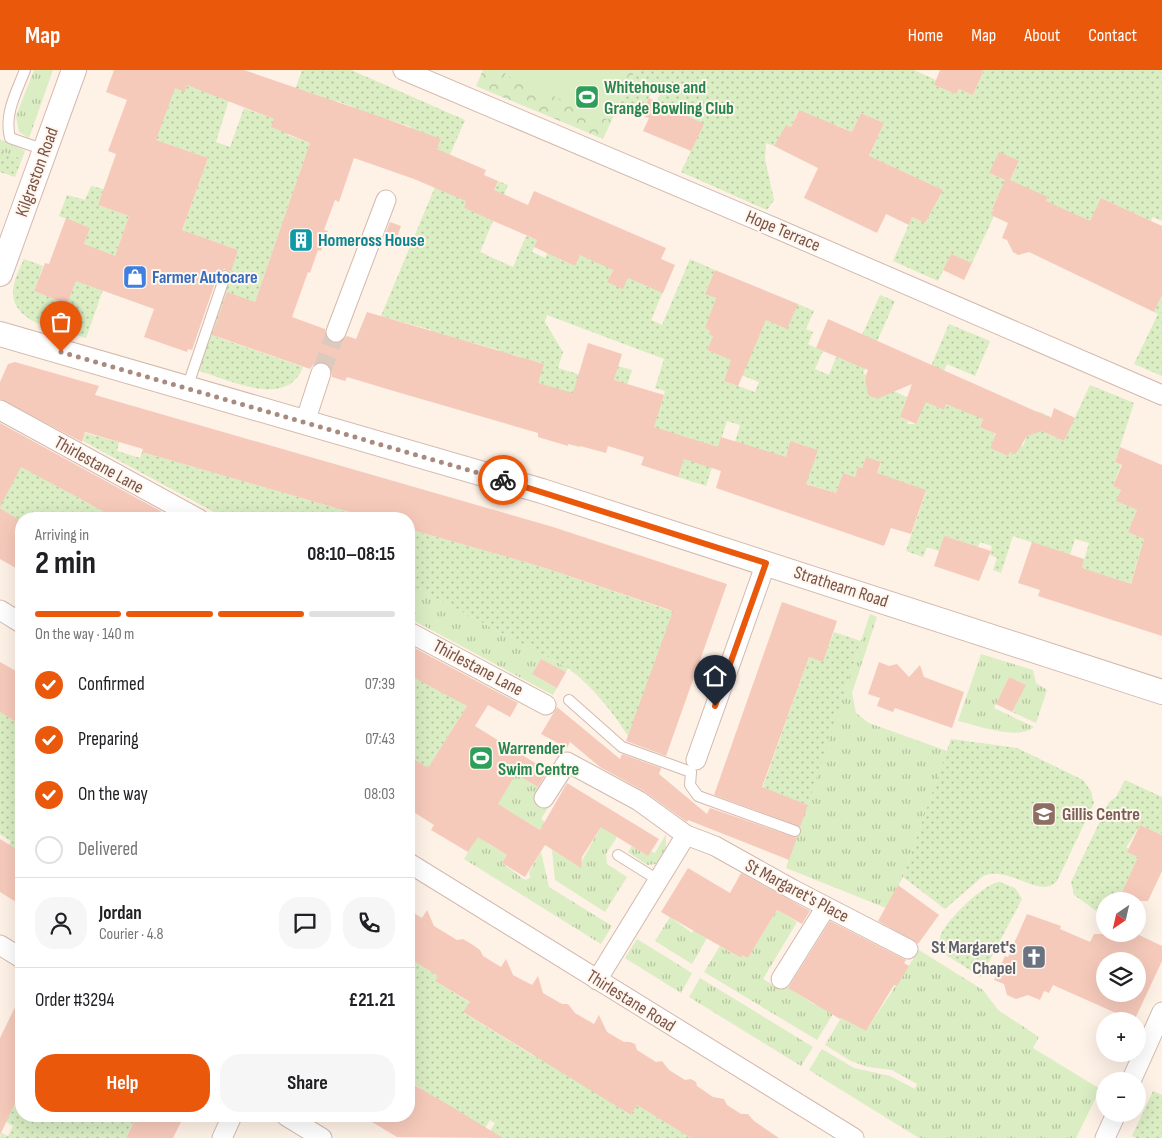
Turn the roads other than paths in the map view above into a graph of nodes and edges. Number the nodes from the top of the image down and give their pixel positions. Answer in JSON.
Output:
{"nodes":[{"id":1,"x":24,"y":70,"type":"edge"},
{"id":2,"x":74,"y":70,"type":"edge"},
{"id":3,"x":403,"y":70,"type":"edge"},
{"id":4,"x":45,"y":150,"type":"junction"},
{"id":5,"x":386,"y":200,"type":"dead end"},
{"id":6,"x":0,"y":274,"type":"edge"},
{"id":7,"x":225,"y":276,"type":"dead end"},
{"id":8,"x":336,"y":332,"type":"tunnel mouth"},
{"id":9,"x":0,"y":334,"type":"edge"},
{"id":10,"x":321,"y":373,"type":"tunnel mouth"},
{"id":11,"x":186,"y":388,"type":"junction"},
{"id":12,"x":1162,"y":395,"type":"edge"},
{"id":13,"x":0,"y":410,"type":"edge"},
{"id":14,"x":305,"y":422,"type":"junction"},
{"id":15,"x":186,"y":512,"type":"edge"},
{"id":16,"x":766,"y":563,"type":"junction"},
{"id":17,"x":0,"y":610,"type":"edge"},
{"id":18,"x":15,"y":619,"type":"edge"},
{"id":19,"x":415,"y":635,"type":"edge"},
{"id":20,"x":1162,"y":692,"type":"edge"},
{"id":21,"x":569,"y":700,"type":"dead end"},
{"id":22,"x":546,"y":704,"type":"dead end"},
{"id":23,"x":693,"y":766,"type":"junction"},
{"id":24,"x":544,"y":798,"type":"dead end"},
{"id":25,"x":796,"y":831,"type":"dead end"},
{"id":26,"x":686,"y":835,"type":"junction"},
{"id":27,"x":618,"y":855,"type":"dead end"},
{"id":28,"x":415,"y":867,"type":"edge"},
{"id":29,"x":658,"y":880,"type":"junction"},
{"id":30,"x":826,"y":907,"type":"junction"},
{"id":31,"x":0,"y":945,"type":"edge"},
{"id":32,"x":908,"y":950,"type":"dead end"},
{"id":33,"x":15,"y":954,"type":"edge"},
{"id":34,"x":781,"y":979,"type":"dead end"},
{"id":35,"x":597,"y":980,"type":"junction"},
{"id":36,"x":1162,"y":1012,"type":"edge"},
{"id":37,"x":1156,"y":1041,"type":"edge"},
{"id":38,"x":1137,"y":1072,"type":"edge"},
{"id":39,"x":229,"y":1122,"type":"edge"},
{"id":40,"x":296,"y":1122,"type":"edge"},
{"id":41,"x":1112,"y":1122,"type":"edge"},
{"id":42,"x":222,"y":1138,"type":"edge"},
{"id":43,"x":322,"y":1138,"type":"edge"},
{"id":44,"x":854,"y":1138,"type":"edge"},
{"id":45,"x":1105,"y":1138,"type":"edge"}],
"edges":[{"from":1,"to":4,"type":"lane"},
{"from":2,"to":4,"type":"street","name":"Kilgraston Road"},
{"from":3,"to":12,"type":"street","name":"Hope Terrace"},
{"from":4,"to":6,"type":"street","name":"Kilgraston Road"},
{"from":5,"to":8,"type":"street"},
{"from":7,"to":11,"type":"lane"},
{"from":9,"to":11,"type":"street","name":"Strathearn Road"},
{"from":10,"to":14,"type":"street"},
{"from":11,"to":14,"type":"street","name":"Strathearn Road"},
{"from":13,"to":15,"type":"street","name":"Thirlestane Lane"},
{"from":14,"to":16,"type":"street","name":"Strathearn Road"},
{"from":16,"to":20,"type":"street","name":"Strathearn Road"},
{"from":16,"to":23,"type":"street"},
{"from":17,"to":18,"type":"street"},
{"from":19,"to":22,"type":"street","name":"Thirlestane Lane"},
{"from":21,"to":23,"type":"lane"},
{"from":23,"to":25,"type":"lane"},
{"from":24,"to":26,"type":"street","name":"St Margaret's Place"},
{"from":26,"to":29,"type":"street"},
{"from":26,"to":30,"type":"street","name":"St Margaret's Place"},
{"from":27,"to":29,"type":"lane"},
{"from":28,"to":35,"type":"street","name":"Thirlestane Road"},
{"from":29,"to":35,"type":"street"},
{"from":30,"to":32,"type":"street","name":"St Margaret's Place"},
{"from":30,"to":34,"type":"street"},
{"from":31,"to":33,"type":"street"},
{"from":35,"to":44,"type":"street","name":"Thirlestane Road"},
{"from":36,"to":37,"type":"street"},
{"from":37,"to":38,"type":"street"},
{"from":39,"to":42,"type":"street"},
{"from":40,"to":43,"type":"street"},
{"from":41,"to":45,"type":"street"}]}
